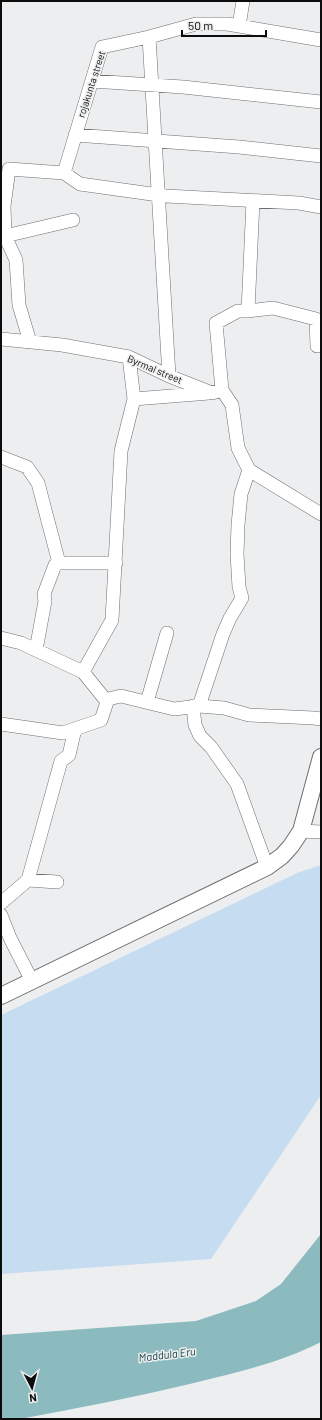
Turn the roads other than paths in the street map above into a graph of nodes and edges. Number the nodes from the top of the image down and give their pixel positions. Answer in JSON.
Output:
{"nodes":[{"id":1,"x":243,"y":1,"type":"edge"},
{"id":2,"x":240,"y":26,"type":"junction"},
{"id":3,"x":149,"y":36,"type":"junction"},
{"id":4,"x":321,"y":40,"type":"edge"},
{"id":5,"x":92,"y":81,"type":"junction"},
{"id":6,"x":152,"y":85,"type":"junction"},
{"id":7,"x":321,"y":102,"type":"edge"},
{"id":8,"x":75,"y":135,"type":"junction"},
{"id":9,"x":155,"y":140,"type":"junction"},
{"id":10,"x":321,"y":156,"type":"edge"},
{"id":11,"x":64,"y":173,"type":"junction"},
{"id":12,"x":158,"y":195,"type":"junction"},
{"id":13,"x":253,"y":201,"type":"junction"},
{"id":14,"x":2,"y":207,"type":"edge"},
{"id":15,"x":321,"y":207,"type":"edge"},
{"id":16,"x":73,"y":220,"type":"dead end"},
{"id":17,"x":5,"y":236,"type":"junction"},
{"id":18,"x":248,"y":311,"type":"junction"},
{"id":19,"x":1,"y":339,"type":"edge"},
{"id":20,"x":30,"y":342,"type":"junction"},
{"id":21,"x":317,"y":346,"type":"dead end"},
{"id":22,"x":129,"y":356,"type":"junction"},
{"id":23,"x":169,"y":376,"type":"junction"},
{"id":24,"x":217,"y":391,"type":"junction"},
{"id":25,"x":134,"y":399,"type":"junction"},
{"id":26,"x":1,"y":457,"type":"edge"},
{"id":27,"x":249,"y":470,"type":"junction"},
{"id":28,"x":321,"y":514,"type":"edge"},
{"id":29,"x":59,"y":563,"type":"junction"},
{"id":30,"x":116,"y":563,"type":"junction"},
{"id":31,"x":167,"y":633,"type":"dead end"},
{"id":32,"x":1,"y":638,"type":"edge"},
{"id":33,"x":36,"y":650,"type":"junction"},
{"id":34,"x":83,"y":672,"type":"junction"},
{"id":35,"x":108,"y":699,"type":"junction"},
{"id":36,"x":147,"y":702,"type":"junction"},
{"id":37,"x":196,"y":706,"type":"junction"},
{"id":38,"x":321,"y":719,"type":"edge"},
{"id":39,"x":1,"y":724,"type":"edge"},
{"id":40,"x":75,"y":729,"type":"junction"},
{"id":41,"x":321,"y":757,"type":"edge"},
{"id":42,"x":301,"y":831,"type":"junction"},
{"id":43,"x":321,"y":832,"type":"edge"},
{"id":44,"x":267,"y":867,"type":"junction"},
{"id":45,"x":28,"y":880,"type":"junction"},
{"id":46,"x":57,"y":882,"type":"dead end"},
{"id":47,"x":1,"y":903,"type":"edge"},
{"id":48,"x":1,"y":915,"type":"edge"},
{"id":49,"x":32,"y":981,"type":"junction"},
{"id":50,"x":1,"y":996,"type":"edge"}],
"edges":[{"from":1,"to":2,"type":"street"},
{"from":2,"to":3,"type":"street","name":"rojakunta street"},
{"from":2,"to":4,"type":"street","name":"rojakunta street"},
{"from":3,"to":5,"type":"street","name":"rojakunta street"},
{"from":3,"to":6,"type":"street"},
{"from":5,"to":6,"type":"street"},
{"from":5,"to":8,"type":"street","name":"rojakunta street"},
{"from":6,"to":7,"type":"street"},
{"from":6,"to":9,"type":"street"},
{"from":8,"to":9,"type":"street"},
{"from":8,"to":11,"type":"street","name":"rojakunta street"},
{"from":9,"to":10,"type":"street"},
{"from":9,"to":12,"type":"street"},
{"from":11,"to":12,"type":"street"},
{"from":11,"to":14,"type":"street"},
{"from":12,"to":13,"type":"street"},
{"from":12,"to":23,"type":"street"},
{"from":13,"to":15,"type":"street"},
{"from":13,"to":18,"type":"street"},
{"from":14,"to":17,"type":"street"},
{"from":16,"to":17,"type":"street"},
{"from":17,"to":20,"type":"street"},
{"from":18,"to":21,"type":"street"},
{"from":18,"to":24,"type":"street"},
{"from":19,"to":20,"type":"street","name":"Byrmal street"},
{"from":20,"to":22,"type":"street","name":"Byrmal street"},
{"from":22,"to":23,"type":"street","name":"Byrmal street"},
{"from":22,"to":25,"type":"street"},
{"from":23,"to":24,"type":"street","name":"Byrmal street"},
{"from":24,"to":25,"type":"street"},
{"from":24,"to":27,"type":"street"},
{"from":25,"to":30,"type":"street"},
{"from":26,"to":29,"type":"street"},
{"from":27,"to":28,"type":"street"},
{"from":27,"to":37,"type":"street"},
{"from":29,"to":30,"type":"street"},
{"from":29,"to":33,"type":"street"},
{"from":30,"to":34,"type":"street"},
{"from":31,"to":36,"type":"street"},
{"from":32,"to":33,"type":"street"},
{"from":33,"to":34,"type":"street"},
{"from":34,"to":35,"type":"street"},
{"from":35,"to":36,"type":"street"},
{"from":35,"to":40,"type":"street"},
{"from":36,"to":37,"type":"street"},
{"from":37,"to":38,"type":"street"},
{"from":37,"to":44,"type":"street"},
{"from":39,"to":40,"type":"street"},
{"from":40,"to":45,"type":"street"},
{"from":41,"to":42,"type":"main road"},
{"from":42,"to":43,"type":"street"},
{"from":42,"to":44,"type":"main road"},
{"from":44,"to":49,"type":"main road"},
{"from":45,"to":46,"type":"street"},
{"from":45,"to":47,"type":"street"},
{"from":48,"to":49,"type":"street"},
{"from":49,"to":50,"type":"main road"}]}
